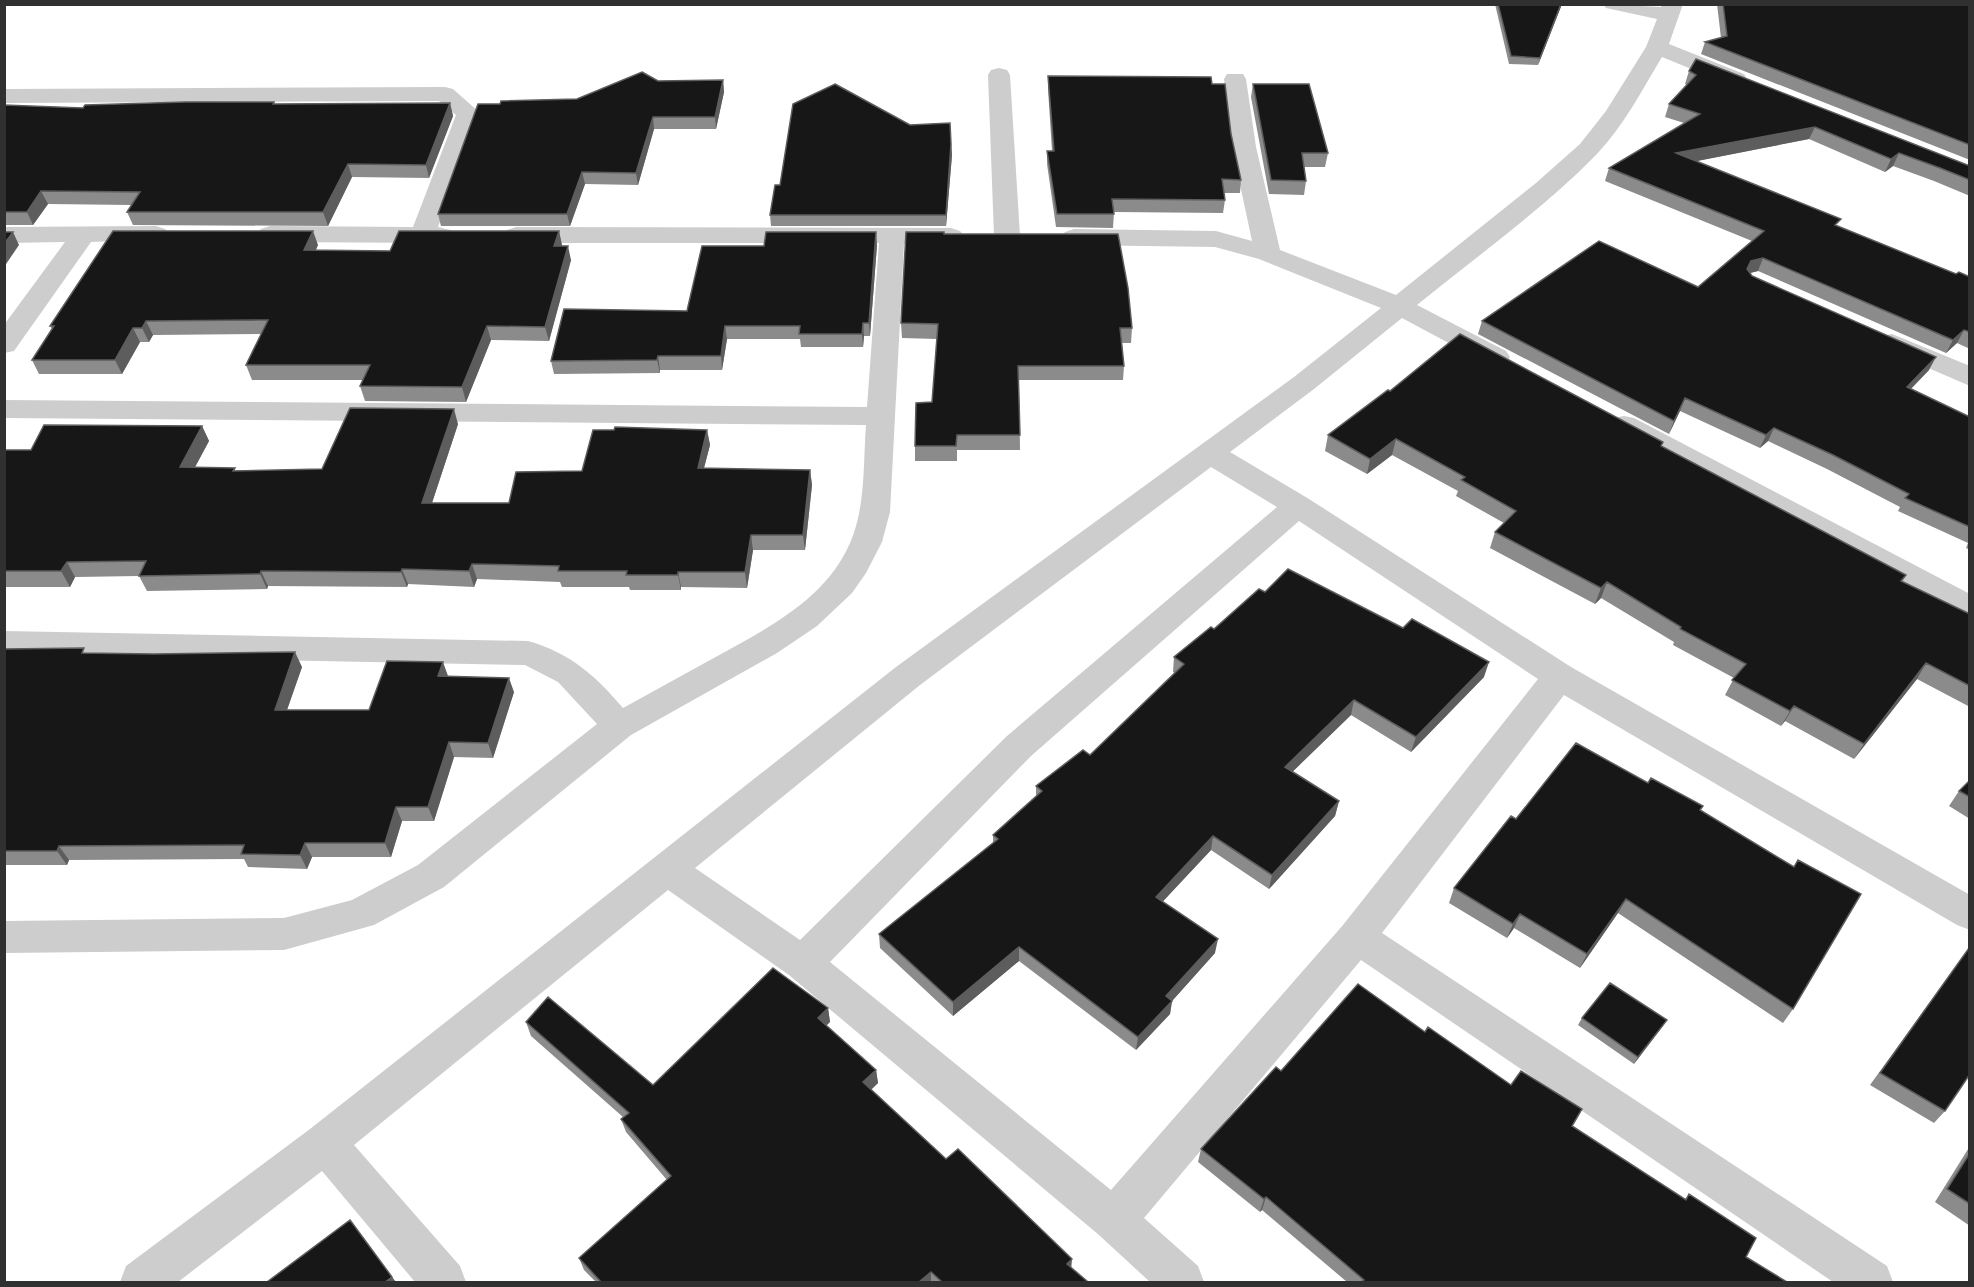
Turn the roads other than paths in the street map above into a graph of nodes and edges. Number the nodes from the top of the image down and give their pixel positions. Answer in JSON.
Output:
{"nodes":[{"id":1,"x":1613,"y":4,"type":"edge"},
{"id":2,"x":1671,"y":10,"type":"edge"},
{"id":3,"x":1657,"y":47,"type":"junction"},
{"id":4,"x":999,"y":75,"type":"dead end"},
{"id":5,"x":1234,"y":79,"type":"dead end"},
{"id":6,"x":1754,"y":86,"type":"edge"},
{"id":7,"x":4,"y":96,"type":"edge"},
{"id":8,"x":84,"y":234,"type":"junction"},
{"id":9,"x":177,"y":234,"type":"edge"},
{"id":10,"x":248,"y":234,"type":"edge"},
{"id":11,"x":4,"y":235,"type":"edge"},
{"id":12,"x":423,"y":235,"type":"junction"},
{"id":13,"x":1009,"y":236,"type":"junction"},
{"id":14,"x":892,"y":237,"type":"junction"},
{"id":15,"x":1268,"y":254,"type":"junction"},
{"id":16,"x":1398,"y":305,"type":"junction"},
{"id":17,"x":1874,"y":334,"type":"edge"},
{"id":18,"x":4,"y":345,"type":"edge"},
{"id":19,"x":1514,"y":367,"type":"edge"},
{"id":20,"x":1970,"y":377,"type":"edge"},
{"id":21,"x":4,"y":409,"type":"edge"},
{"id":22,"x":1599,"y":412,"type":"edge"},
{"id":23,"x":881,"y":416,"type":"junction"},
{"id":24,"x":1212,"y":453,"type":"junction"},
{"id":25,"x":1298,"y":506,"type":"junction"},
{"id":26,"x":1970,"y":608,"type":"edge"},
{"id":27,"x":4,"y":643,"type":"edge"},
{"id":28,"x":1559,"y":676,"type":"junction"},
{"id":29,"x":619,"y":726,"type":"junction"},
{"id":30,"x":666,"y":868,"type":"junction"},
{"id":31,"x":1970,"y":914,"type":"edge"},
{"id":32,"x":4,"y":937,"type":"edge"},
{"id":33,"x":1357,"y":938,"type":"junction"},
{"id":34,"x":803,"y":963,"type":"junction"},
{"id":35,"x":325,"y":1143,"type":"junction"},
{"id":36,"x":1114,"y":1220,"type":"junction"},
{"id":37,"x":142,"y":1282,"type":"edge"},
{"id":38,"x":444,"y":1282,"type":"edge"},
{"id":39,"x":1182,"y":1282,"type":"edge"},
{"id":40,"x":1871,"y":1282,"type":"edge"}],
"edges":[{"from":1,"to":2,"type":"street"},
{"from":2,"to":3,"type":"street"},
{"from":3,"to":6,"type":"street"},
{"from":3,"to":16,"type":"street"},
{"from":4,"to":13,"type":"street"},
{"from":5,"to":15,"type":"street"},
{"from":7,"to":12,"type":"street"},
{"from":8,"to":9,"type":"street"},
{"from":8,"to":11,"type":"street"},
{"from":8,"to":18,"type":"street"},
{"from":10,"to":12,"type":"street"},
{"from":12,"to":14,"type":"street"},
{"from":13,"to":14,"type":"street"},
{"from":13,"to":15,"type":"street"},
{"from":14,"to":23,"type":"street"},
{"from":15,"to":16,"type":"street"},
{"from":16,"to":19,"type":"street"},
{"from":16,"to":24,"type":"street"},
{"from":17,"to":20,"type":"street"},
{"from":21,"to":23,"type":"street"},
{"from":22,"to":26,"type":"street"},
{"from":23,"to":29,"type":"street"},
{"from":24,"to":25,"type":"street"},
{"from":24,"to":30,"type":"street"},
{"from":25,"to":28,"type":"street"},
{"from":25,"to":34,"type":"street"},
{"from":27,"to":29,"type":"street"},
{"from":28,"to":31,"type":"street"},
{"from":28,"to":33,"type":"street"},
{"from":29,"to":32,"type":"street"},
{"from":30,"to":34,"type":"street"},
{"from":30,"to":35,"type":"street"},
{"from":33,"to":36,"type":"street"},
{"from":33,"to":40,"type":"street"},
{"from":34,"to":36,"type":"street"},
{"from":35,"to":37,"type":"street"},
{"from":35,"to":38,"type":"street"},
{"from":36,"to":39,"type":"street"}]}
